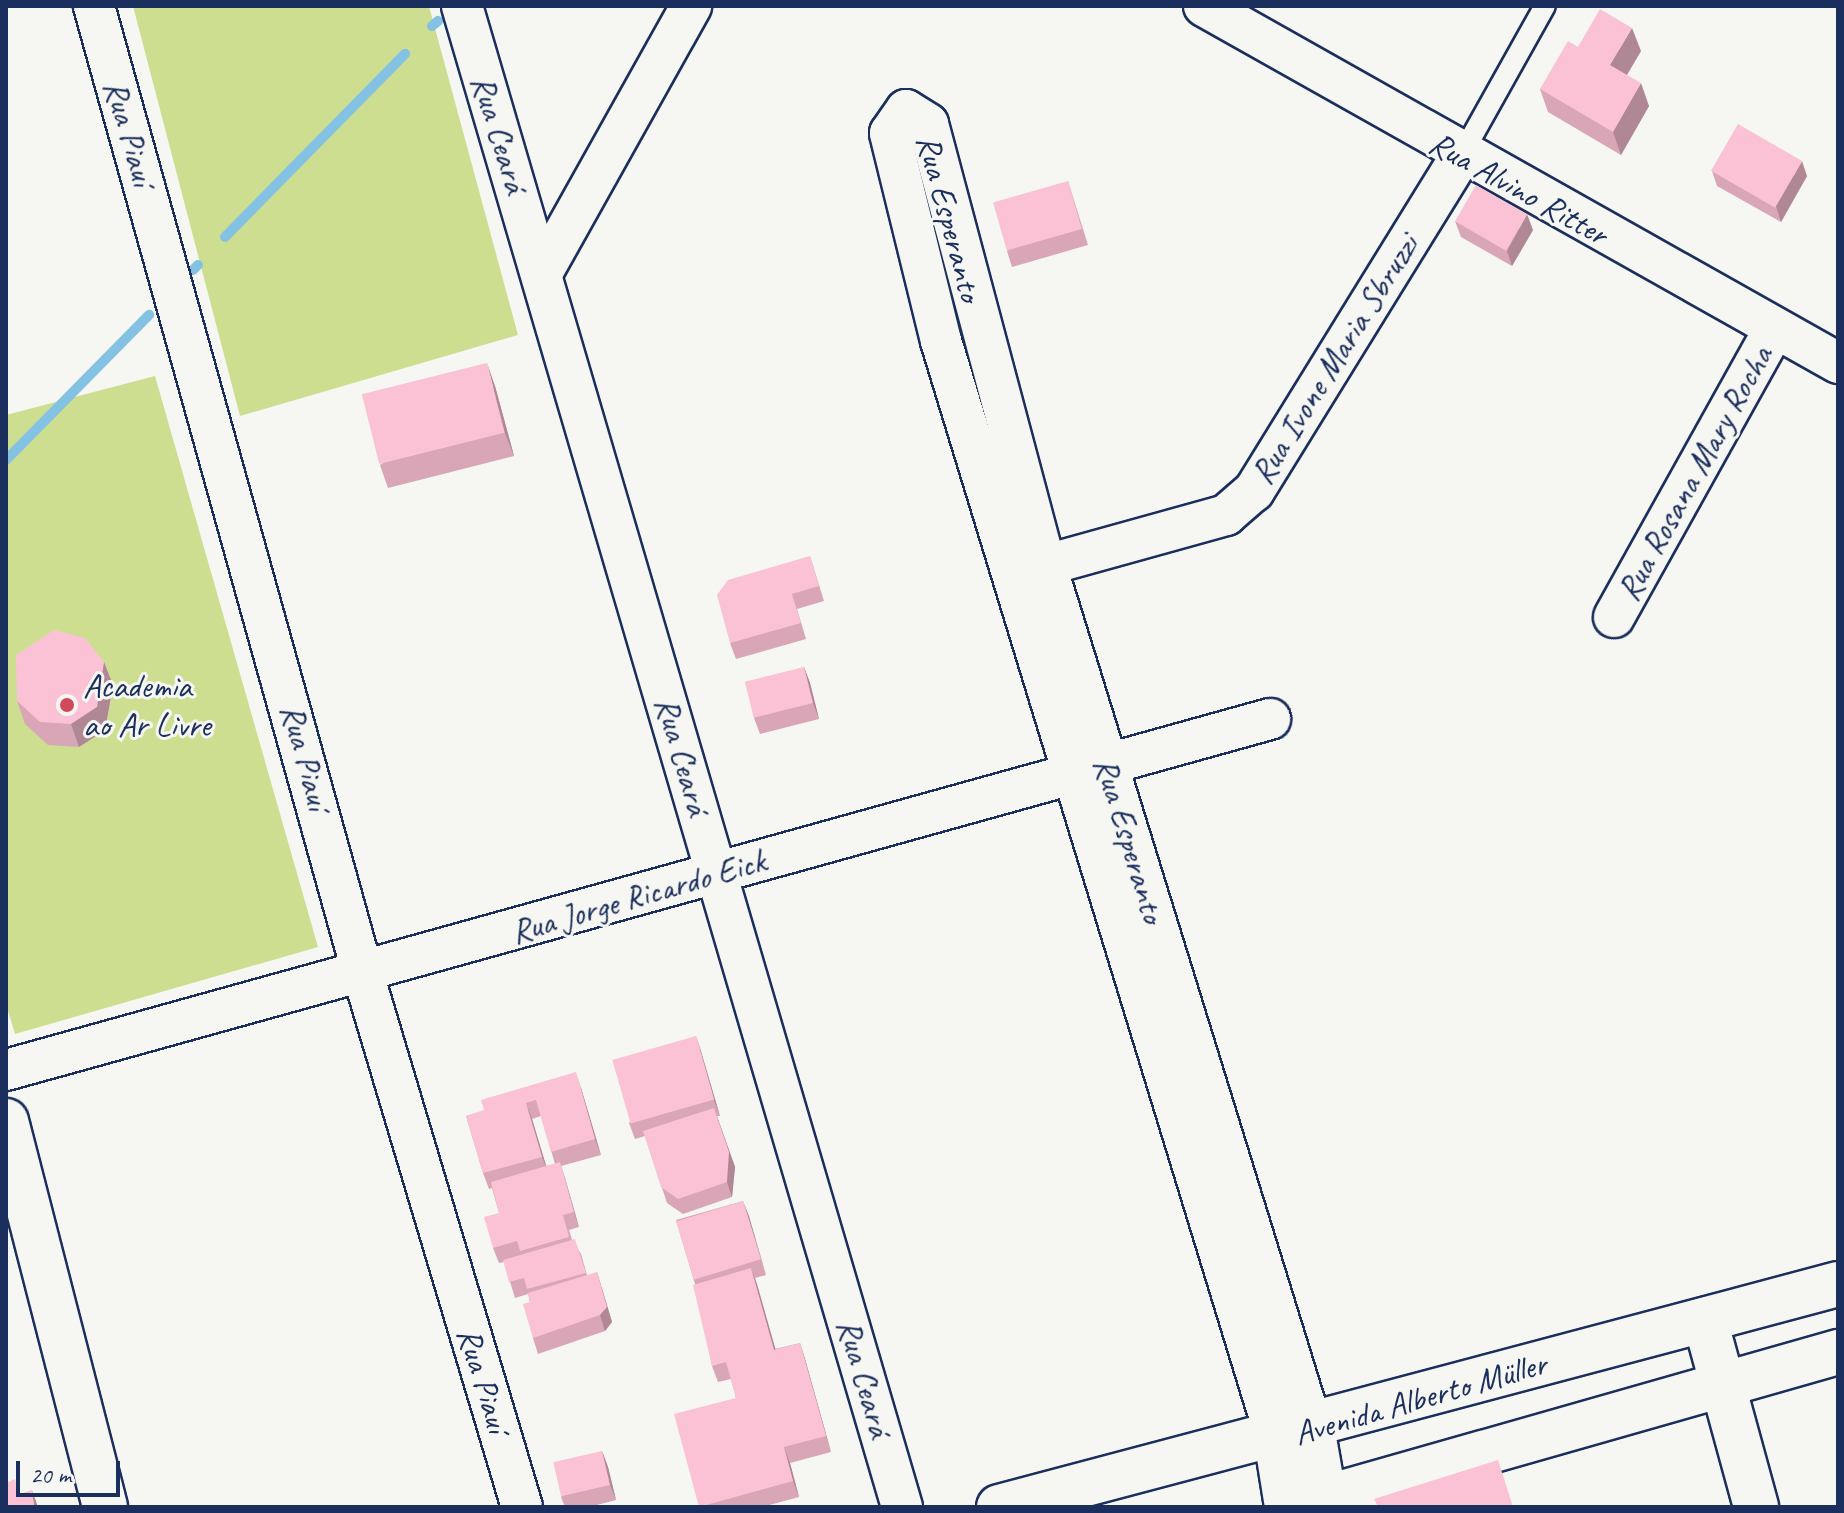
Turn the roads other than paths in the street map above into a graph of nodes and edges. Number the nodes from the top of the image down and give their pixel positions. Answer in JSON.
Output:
{"nodes":[{"id":1,"x":94,"y":6,"type":"edge"},
{"id":2,"x":462,"y":6,"type":"edge"},
{"id":3,"x":691,"y":6,"type":"edge"},
{"id":4,"x":1204,"y":6,"type":"edge"},
{"id":5,"x":1545,"y":6,"type":"edge"},
{"id":6,"x":1461,"y":156,"type":"junction"},
{"id":7,"x":542,"y":273,"type":"junction"},
{"id":8,"x":979,"y":328,"type":"junction"},
{"id":9,"x":1774,"y":330,"type":"junction"},
{"id":10,"x":941,"y":341,"type":"junction"},
{"id":11,"x":1838,"y":363,"type":"edge"},
{"id":12,"x":1030,"y":570,"type":"junction"},
{"id":13,"x":1614,"y":617,"type":"dead end"},
{"id":14,"x":1270,"y":719,"type":"dead end"},
{"id":15,"x":1090,"y":769,"type":"junction"},
{"id":16,"x":717,"y":873,"type":"junction"},
{"id":17,"x":363,"y":974,"type":"junction"},
{"id":18,"x":6,"y":1070,"type":"edge"},
{"id":19,"x":6,"y":1121,"type":"edge"},
{"id":20,"x":1838,"y":1284,"type":"edge"},
{"id":21,"x":1705,"y":1320,"type":"junction"},
{"id":22,"x":1838,"y":1352,"type":"edge"},
{"id":23,"x":1722,"y":1382,"type":"junction"},
{"id":24,"x":1294,"y":1432,"type":"junction"},
{"id":25,"x":1307,"y":1505,"type":"edge"},
{"id":26,"x":105,"y":1507,"type":"edge"},
{"id":27,"x":522,"y":1507,"type":"edge"},
{"id":28,"x":902,"y":1507,"type":"edge"},
{"id":29,"x":999,"y":1507,"type":"edge"},
{"id":30,"x":1756,"y":1507,"type":"edge"}],
"edges":[{"from":1,"to":17,"type":"street","name":"Rua Piauí"},
{"from":2,"to":7,"type":"street","name":"Rua Ceará"},
{"from":3,"to":7,"type":"street"},
{"from":4,"to":6,"type":"street","name":"Rua Alvino Ritter"},
{"from":5,"to":6,"type":"lane","name":"Rua Ivone Maria Sbruzzi"},
{"from":6,"to":9,"type":"street","name":"Rua Alvino Ritter"},
{"from":6,"to":12,"type":"street","name":"Rua Ivone Maria Sbruzzi"},
{"from":7,"to":16,"type":"street","name":"Rua Ceará"},
{"from":8,"to":10,"type":"street"},
{"from":8,"to":10,"type":"street","name":"Rua Esperanto"},
{"from":8,"to":12,"type":"street","name":"Rua Esperanto"},
{"from":9,"to":11,"type":"street","name":"Rua Alvino Ritter"},
{"from":9,"to":13,"type":"street","name":"Rua Rosana Mary Rocha"},
{"from":10,"to":12,"type":"street","name":"Rua Esperanto"},
{"from":12,"to":15,"type":"street","name":"Rua Esperanto"},
{"from":14,"to":15,"type":"street","name":"Rua Jorge Ricardo Eick"},
{"from":15,"to":16,"type":"street","name":"Rua Jorge Ricardo Eick"},
{"from":15,"to":24,"type":"street","name":"Rua Esperanto"},
{"from":16,"to":17,"type":"street","name":"Rua Jorge Ricardo Eick"},
{"from":16,"to":28,"type":"street","name":"Rua Ceará"},
{"from":17,"to":18,"type":"street","name":"Rua Jorge Ricardo Eick"},
{"from":17,"to":27,"type":"street","name":"Rua Piauí"},
{"from":19,"to":26,"type":"main road"},
{"from":20,"to":21,"type":"main road","name":"Avenida Alberto Müller"},
{"from":21,"to":23,"type":"main road"},
{"from":21,"to":24,"type":"main road","name":"Avenida Alberto Müller"},
{"from":22,"to":23,"type":"main road","name":"Avenida Alberto Müller"},
{"from":23,"to":25,"type":"main road","name":"Avenida Alberto Müller"},
{"from":23,"to":30,"type":"main road"},
{"from":24,"to":25,"type":"main road","name":"Rua Esperanto"},
{"from":24,"to":29,"type":"main road","name":"Avenida Alberto Müller"}]}
